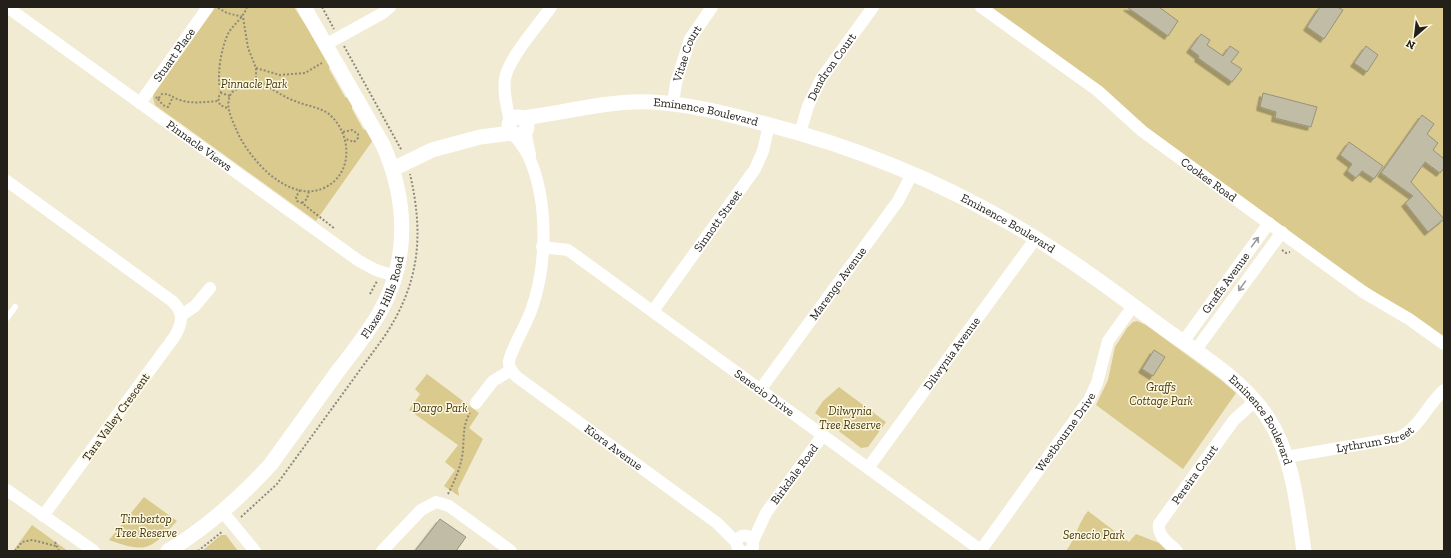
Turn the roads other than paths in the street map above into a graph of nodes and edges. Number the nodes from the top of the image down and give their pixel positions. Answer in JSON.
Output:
{"nodes":[{"id":1,"x":7,"y":7,"type":"edge"},
{"id":2,"x":208,"y":7,"type":"edge"},
{"id":3,"x":304,"y":7,"type":"edge"},
{"id":4,"x":390,"y":7,"type":"edge"},
{"id":5,"x":552,"y":7,"type":"edge"},
{"id":6,"x":712,"y":7,"type":"edge"},
{"id":7,"x":874,"y":7,"type":"edge"},
{"id":8,"x":980,"y":7,"type":"edge"},
{"id":9,"x":332,"y":46,"type":"junction"},
{"id":10,"x":140,"y":103,"type":"junction"},
{"id":11,"x":673,"y":104,"type":"junction"},
{"id":12,"x":769,"y":124,"type":"junction"},
{"id":13,"x":517,"y":126,"type":"junction"},
{"id":14,"x":800,"y":133,"type":"junction"},
{"id":15,"x":398,"y":161,"type":"junction"},
{"id":16,"x":912,"y":174,"type":"junction"},
{"id":17,"x":7,"y":181,"type":"edge"},
{"id":18,"x":1269,"y":223,"type":"junction"},
{"id":19,"x":1282,"y":232,"type":"junction"},
{"id":20,"x":1036,"y":238,"type":"junction"},
{"id":21,"x":542,"y":247,"type":"junction"},
{"id":22,"x":395,"y":276,"type":"junction"},
{"id":23,"x":210,"y":288,"type":"dead end"},
{"id":24,"x":16,"y":306,"type":"dead end"},
{"id":25,"x":1133,"y":306,"type":"junction"},
{"id":26,"x":653,"y":311,"type":"junction"},
{"id":27,"x":182,"y":315,"type":"junction"},
{"id":28,"x":7,"y":318,"type":"edge"},
{"id":29,"x":1444,"y":344,"type":"edge"},
{"id":30,"x":1189,"y":346,"type":"junction"},
{"id":31,"x":511,"y":370,"type":"junction"},
{"id":32,"x":760,"y":390,"type":"junction"},
{"id":33,"x":1444,"y":390,"type":"edge"},
{"id":34,"x":1255,"y":402,"type":"junction"},
{"id":35,"x":476,"y":403,"type":"road end"},
{"id":36,"x":822,"y":435,"type":"junction"},
{"id":37,"x":1286,"y":457,"type":"junction"},
{"id":38,"x":868,"y":468,"type":"junction"},
{"id":39,"x":7,"y":490,"type":"edge"},
{"id":40,"x":222,"y":511,"type":"junction"},
{"id":41,"x":43,"y":516,"type":"junction"},
{"id":42,"x":745,"y":545,"type":"edge"},
{"id":43,"x":181,"y":546,"type":"edge"},
{"id":44,"x":94,"y":551,"type":"edge"},
{"id":45,"x":168,"y":551,"type":"edge"},
{"id":46,"x":254,"y":551,"type":"edge"},
{"id":47,"x":382,"y":551,"type":"edge"},
{"id":48,"x":511,"y":551,"type":"edge"},
{"id":49,"x":981,"y":551,"type":"edge"},
{"id":50,"x":1177,"y":551,"type":"edge"},
{"id":51,"x":1304,"y":551,"type":"edge"}],
"edges":[{"from":1,"to":10,"type":"street","name":"Pinnacle Views"},
{"from":2,"to":10,"type":"street","name":"Stuart Place"},
{"from":3,"to":9,"type":"street","name":"Flaxen Hills Road"},
{"from":4,"to":9,"type":"street"},
{"from":5,"to":13,"type":"street"},
{"from":6,"to":11,"type":"street","name":"Vitae Court"},
{"from":7,"to":14,"type":"street","name":"Dendron Court"},
{"from":8,"to":18,"type":"street","name":"Cookes Road"},
{"from":9,"to":15,"type":"street","name":"Flaxen Hills Road"},
{"from":10,"to":22,"type":"street","name":"Pinnacle Views"},
{"from":11,"to":12,"type":"street","name":"Eminence Boulevard"},
{"from":11,"to":13,"type":"street","name":"Eminence Boulevard"},
{"from":12,"to":14,"type":"street","name":"Eminence Boulevard"},
{"from":12,"to":26,"type":"street","name":"Sinnott Street"},
{"from":13,"to":15,"type":"street","name":"Eminence Boulevard"},
{"from":13,"to":21,"type":"street"},
{"from":14,"to":16,"type":"street","name":"Eminence Boulevard"},
{"from":15,"to":22,"type":"street","name":"Flaxen Hills Road"},
{"from":16,"to":20,"type":"street","name":"Eminence Boulevard"},
{"from":16,"to":32,"type":"street","name":"Marengo Avenue"},
{"from":17,"to":27,"type":"street"},
{"from":18,"to":19,"type":"street","name":"Cookes Road"},
{"from":30,"to":18,"type":"street","name":"Graffs Avenue","one_way":true},
{"from":19,"to":29,"type":"street","name":"Cookes Road"},
{"from":19,"to":30,"type":"street","name":"Graffs Avenue","one_way":true},
{"from":20,"to":25,"type":"street","name":"Eminence Boulevard"},
{"from":20,"to":38,"type":"street","name":"Dilwynia Avenue"},
{"from":21,"to":26,"type":"street","name":"Senecio Drive"},
{"from":21,"to":31,"type":"street"},
{"from":22,"to":40,"type":"street","name":"Flaxen Hills Road"},
{"from":23,"to":27,"type":"street"},
{"from":24,"to":28,"type":"lane"},
{"from":25,"to":30,"type":"street","name":"Eminence Boulevard"},
{"from":25,"to":49,"type":"street","name":"Westbourne Drive"},
{"from":26,"to":32,"type":"street","name":"Senecio Drive"},
{"from":27,"to":41,"type":"street","name":"Tara Valley Crescent"},
{"from":30,"to":34,"type":"street","name":"Eminence Boulevard"},
{"from":31,"to":35,"type":"street"},
{"from":31,"to":42,"type":"street","name":"Kiora Avenue"},
{"from":32,"to":36,"type":"street","name":"Senecio Drive"},
{"from":33,"to":37,"type":"street","name":"Lythrum Street"},
{"from":34,"to":37,"type":"street","name":"Eminence Boulevard"},
{"from":34,"to":50,"type":"street","name":"Pereira Court"},
{"from":36,"to":38,"type":"street","name":"Senecio Drive"},
{"from":36,"to":42,"type":"street","name":"Birkdale Road"},
{"from":37,"to":51,"type":"street","name":"Eminence Boulevard"},
{"from":38,"to":49,"type":"street","name":"Senecio Drive"},
{"from":39,"to":41,"type":"street"},
{"from":40,"to":43,"type":"street","name":"Flaxen Hills Road"},
{"from":40,"to":46,"type":"street"},
{"from":41,"to":44,"type":"street"},
{"from":43,"to":45,"type":"street","name":"Flaxen Hills Road"},
{"from":47,"to":48,"type":"street"}]}
